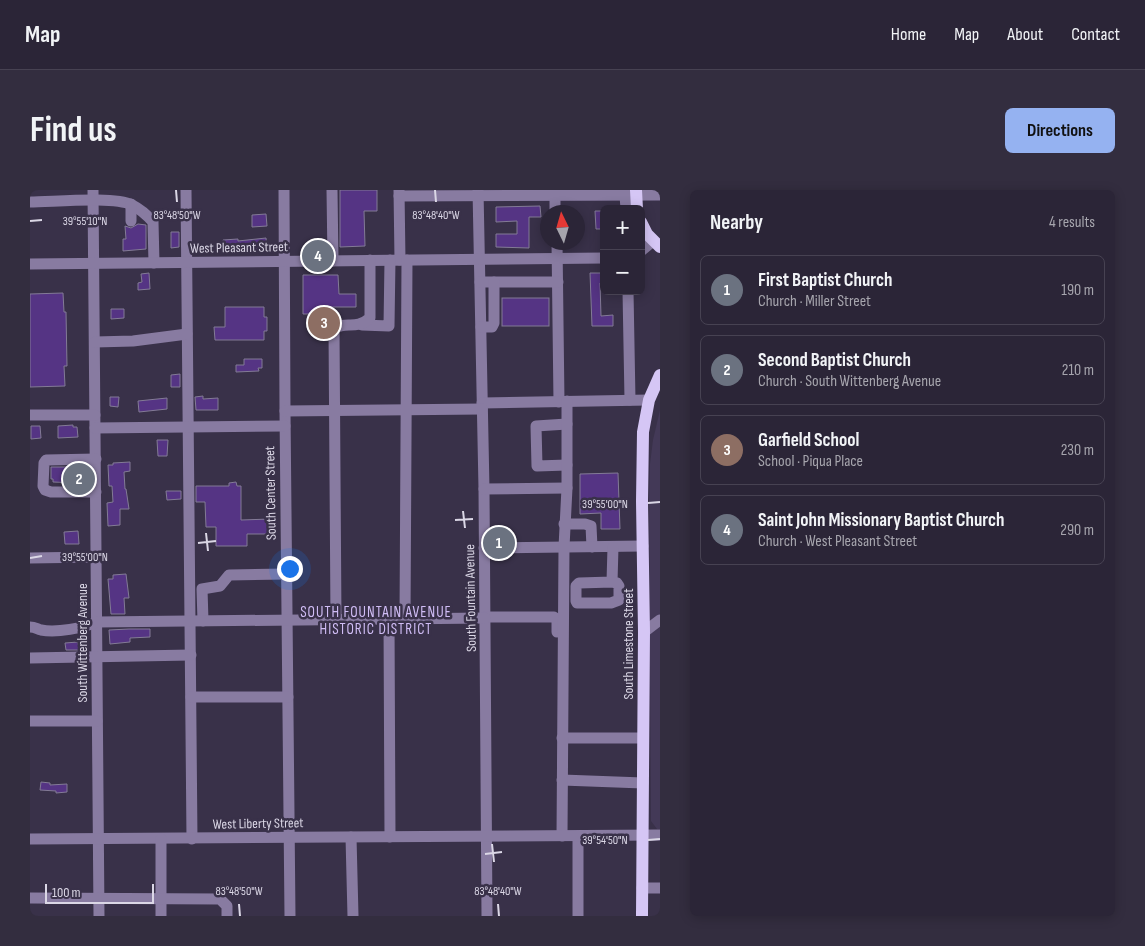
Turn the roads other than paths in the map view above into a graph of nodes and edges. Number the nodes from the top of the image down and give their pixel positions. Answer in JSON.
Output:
{"nodes":[{"id":1,"x":186,"y":190,"type":"edge"},
{"id":2,"x":284,"y":190,"type":"edge"},
{"id":3,"x":332,"y":190,"type":"edge"},
{"id":4,"x":399,"y":193,"type":"edge"},
{"id":5,"x":478,"y":193,"type":"edge"},
{"id":6,"x":554,"y":193,"type":"edge"},
{"id":7,"x":632,"y":194,"type":"edge"},
{"id":8,"x":660,"y":195,"type":"edge"},
{"id":9,"x":93,"y":196,"type":"edge"},
{"id":10,"x":30,"y":202,"type":"edge"},
{"id":11,"x":131,"y":204,"type":"junction"},
{"id":12,"x":131,"y":220,"type":"dead end"},
{"id":13,"x":645,"y":230,"type":"edge"},
{"id":14,"x":656,"y":244,"type":"edge"},
{"id":15,"x":557,"y":250,"type":"edge"},
{"id":16,"x":643,"y":250,"type":"edge"},
{"id":17,"x":600,"y":258,"type":"edge"},
{"id":18,"x":479,"y":259,"type":"junction"},
{"id":19,"x":557,"y":259,"type":"junction"},
{"id":20,"x":370,"y":260,"type":"junction"},
{"id":21,"x":399,"y":260,"type":"junction"},
{"id":22,"x":285,"y":261,"type":"junction"},
{"id":23,"x":333,"y":261,"type":"junction"},
{"id":24,"x":186,"y":262,"type":"junction"},
{"id":25,"x":154,"y":263,"type":"junction"},
{"id":26,"x":30,"y":264,"type":"edge"},
{"id":27,"x":94,"y":264,"type":"junction"},
{"id":28,"x":480,"y":282,"type":"junction"},
{"id":29,"x":494,"y":282,"type":"junction"},
{"id":30,"x":558,"y":282,"type":"junction"},
{"id":31,"x":628,"y":295,"type":"edge"},
{"id":32,"x":362,"y":325,"type":"junction"},
{"id":33,"x":481,"y":327,"type":"junction"},
{"id":34,"x":188,"y":334,"type":"junction"},
{"id":35,"x":95,"y":342,"type":"junction"},
{"id":36,"x":660,"y":375,"type":"edge"},
{"id":37,"x":630,"y":400,"type":"junction"},
{"id":38,"x":650,"y":400,"type":"junction"},
{"id":39,"x":563,"y":401,"type":"junction"},
{"id":40,"x":482,"y":406,"type":"junction"},
{"id":41,"x":407,"y":410,"type":"junction"},
{"id":42,"x":285,"y":411,"type":"junction"},
{"id":43,"x":335,"y":411,"type":"junction"},
{"id":44,"x":95,"y":414,"type":"junction"},
{"id":45,"x":30,"y":415,"type":"edge"},
{"id":46,"x":567,"y":424,"type":"junction"},
{"id":47,"x":285,"y":426,"type":"junction"},
{"id":48,"x":189,"y":427,"type":"junction"},
{"id":49,"x":96,"y":428,"type":"junction"},
{"id":50,"x":96,"y":459,"type":"junction"},
{"id":51,"x":567,"y":465,"type":"junction"},
{"id":52,"x":484,"y":488,"type":"junction"},
{"id":53,"x":567,"y":488,"type":"junction"},
{"id":54,"x":96,"y":492,"type":"junction"},
{"id":55,"x":564,"y":524,"type":"junction"},
{"id":56,"x":643,"y":546,"type":"junction"},
{"id":57,"x":564,"y":547,"type":"junction"},
{"id":58,"x":592,"y":547,"type":"junction"},
{"id":59,"x":613,"y":547,"type":"junction"},
{"id":60,"x":484,"y":548,"type":"junction"},
{"id":61,"x":96,"y":557,"type":"junction"},
{"id":62,"x":30,"y":558,"type":"edge"},
{"id":63,"x":286,"y":574,"type":"junction"},
{"id":64,"x":612,"y":582,"type":"dead end"},
{"id":65,"x":485,"y":617,"type":"junction"},
{"id":66,"x":389,"y":619,"type":"junction"},
{"id":67,"x":406,"y":619,"type":"junction"},
{"id":68,"x":287,"y":620,"type":"junction"},
{"id":69,"x":336,"y":620,"type":"junction"},
{"id":70,"x":660,"y":620,"type":"edge"},
{"id":71,"x":191,"y":621,"type":"junction"},
{"id":72,"x":204,"y":621,"type":"junction"},
{"id":73,"x":97,"y":622,"type":"junction"},
{"id":74,"x":30,"y":627,"type":"edge"},
{"id":75,"x":644,"y":632,"type":"junction"},
{"id":76,"x":557,"y":636,"type":"dead end"},
{"id":77,"x":191,"y":655,"type":"junction"},
{"id":78,"x":97,"y":656,"type":"junction"},
{"id":79,"x":30,"y":658,"type":"edge"},
{"id":80,"x":191,"y":697,"type":"junction"},
{"id":81,"x":288,"y":697,"type":"junction"},
{"id":82,"x":30,"y":721,"type":"edge"},
{"id":83,"x":97,"y":721,"type":"junction"},
{"id":84,"x":562,"y":738,"type":"junction"},
{"id":85,"x":643,"y":738,"type":"junction"},
{"id":86,"x":562,"y":780,"type":"junction"},
{"id":87,"x":643,"y":783,"type":"junction"},
{"id":88,"x":642,"y":835,"type":"junction"},
{"id":89,"x":660,"y":835,"type":"edge"},
{"id":90,"x":486,"y":836,"type":"junction"},
{"id":91,"x":562,"y":836,"type":"junction"},
{"id":92,"x":578,"y":836,"type":"junction"},
{"id":93,"x":351,"y":837,"type":"junction"},
{"id":94,"x":390,"y":837,"type":"junction"},
{"id":95,"x":289,"y":838,"type":"junction"},
{"id":96,"x":30,"y":839,"type":"edge"},
{"id":97,"x":98,"y":839,"type":"junction"},
{"id":98,"x":161,"y":839,"type":"junction"},
{"id":99,"x":192,"y":839,"type":"junction"},
{"id":100,"x":642,"y":888,"type":"junction"},
{"id":101,"x":660,"y":888,"type":"edge"},
{"id":102,"x":30,"y":898,"type":"edge"},
{"id":103,"x":98,"y":898,"type":"junction"},
{"id":104,"x":161,"y":899,"type":"junction"},
{"id":105,"x":98,"y":916,"type":"edge"},
{"id":106,"x":161,"y":916,"type":"edge"},
{"id":107,"x":227,"y":916,"type":"edge"},
{"id":108,"x":290,"y":916,"type":"edge"},
{"id":109,"x":353,"y":916,"type":"edge"},
{"id":110,"x":486,"y":916,"type":"edge"},
{"id":111,"x":578,"y":916,"type":"edge"},
{"id":112,"x":642,"y":916,"type":"edge"}],
"edges":[{"from":1,"to":24,"type":"street"},
{"from":2,"to":22,"type":"street","name":"South Center Street"},
{"from":3,"to":23,"type":"street"},
{"from":4,"to":5,"type":"street"},
{"from":4,"to":21,"type":"street"},
{"from":5,"to":6,"type":"street"},
{"from":5,"to":18,"type":"street","name":"South Fountain Avenue"},
{"from":6,"to":7,"type":"street"},
{"from":7,"to":8,"type":"street"},
{"from":9,"to":10,"type":"street"},
{"from":9,"to":11,"type":"street"},
{"from":9,"to":27,"type":"street","name":"South Wittenberg Avenue"},
{"from":11,"to":12,"type":"street"},
{"from":11,"to":25,"type":"street"},
{"from":13,"to":14,"type":"main road"},
{"from":14,"to":16,"type":"street"},
{"from":15,"to":19,"type":"street"},
{"from":17,"to":19,"type":"street","name":"West Pleasant Street"},
{"from":18,"to":19,"type":"street","name":"West Pleasant Street"},
{"from":18,"to":21,"type":"street","name":"West Pleasant Street"},
{"from":18,"to":28,"type":"street","name":"South Fountain Avenue"},
{"from":19,"to":30,"type":"street"},
{"from":20,"to":21,"type":"street","name":"West Pleasant Street"},
{"from":20,"to":23,"type":"street","name":"West Pleasant Street"},
{"from":20,"to":32,"type":"street"},
{"from":21,"to":32,"type":"street"},
{"from":21,"to":41,"type":"street"},
{"from":22,"to":23,"type":"street","name":"West Pleasant Street"},
{"from":22,"to":24,"type":"street","name":"West Pleasant Street"},
{"from":22,"to":42,"type":"street","name":"South Center Street"},
{"from":24,"to":25,"type":"street","name":"West Pleasant Street"},
{"from":24,"to":34,"type":"street"},
{"from":25,"to":27,"type":"street","name":"West Pleasant Street"},
{"from":26,"to":27,"type":"street","name":"West Pleasant Street"},
{"from":27,"to":35,"type":"street","name":"South Wittenberg Avenue"},
{"from":28,"to":29,"type":"street"},
{"from":28,"to":33,"type":"street","name":"South Fountain Avenue"},
{"from":29,"to":30,"type":"street"},
{"from":29,"to":33,"type":"street"},
{"from":30,"to":39,"type":"street"},
{"from":31,"to":37,"type":"street"},
{"from":32,"to":43,"type":"street"},
{"from":33,"to":40,"type":"street","name":"South Fountain Avenue"},
{"from":34,"to":35,"type":"street"},
{"from":34,"to":48,"type":"street"},
{"from":35,"to":44,"type":"street","name":"South Wittenberg Avenue"},
{"from":36,"to":38,"type":"main road","name":"South Limestone Street"},
{"from":37,"to":38,"type":"street"},
{"from":37,"to":39,"type":"street"},
{"from":38,"to":56,"type":"main road","name":"South Limestone Street"},
{"from":39,"to":40,"type":"street"},
{"from":39,"to":46,"type":"street"},
{"from":40,"to":41,"type":"street"},
{"from":40,"to":52,"type":"street","name":"South Fountain Avenue"},
{"from":41,"to":43,"type":"street"},
{"from":41,"to":67,"type":"street"},
{"from":42,"to":43,"type":"street"},
{"from":42,"to":47,"type":"street","name":"South Center Street"},
{"from":43,"to":69,"type":"street"},
{"from":44,"to":45,"type":"street"},
{"from":44,"to":49,"type":"street","name":"South Wittenberg Avenue"},
{"from":46,"to":51,"type":"street"},
{"from":46,"to":51,"type":"street"},
{"from":47,"to":48,"type":"street"},
{"from":47,"to":63,"type":"street","name":"South Center Street"},
{"from":48,"to":49,"type":"street"},
{"from":48,"to":71,"type":"street"},
{"from":49,"to":50,"type":"street","name":"South Wittenberg Avenue"},
{"from":50,"to":54,"type":"street","name":"South Wittenberg Avenue"},
{"from":50,"to":54,"type":"street"},
{"from":51,"to":53,"type":"street"},
{"from":52,"to":53,"type":"street"},
{"from":52,"to":60,"type":"street","name":"South Fountain Avenue"},
{"from":53,"to":55,"type":"street"},
{"from":54,"to":61,"type":"street","name":"South Wittenberg Avenue"},
{"from":55,"to":57,"type":"street"},
{"from":55,"to":58,"type":"street"},
{"from":56,"to":59,"type":"street"},
{"from":56,"to":75,"type":"main road","name":"South Limestone Street"},
{"from":57,"to":58,"type":"street"},
{"from":57,"to":60,"type":"street"},
{"from":57,"to":84,"type":"street"},
{"from":58,"to":59,"type":"street"},
{"from":59,"to":64,"type":"street"},
{"from":60,"to":65,"type":"street","name":"South Fountain Avenue"},
{"from":61,"to":62,"type":"street"},
{"from":61,"to":73,"type":"street","name":"South Wittenberg Avenue"},
{"from":63,"to":68,"type":"street","name":"South Center Street"},
{"from":63,"to":72,"type":"street"},
{"from":65,"to":67,"type":"street"},
{"from":65,"to":76,"type":"street"},
{"from":65,"to":90,"type":"street","name":"South Fountain Avenue"},
{"from":66,"to":67,"type":"street"},
{"from":66,"to":69,"type":"street"},
{"from":66,"to":94,"type":"street"},
{"from":68,"to":69,"type":"street"},
{"from":68,"to":72,"type":"street"},
{"from":68,"to":81,"type":"street","name":"South Center Street"},
{"from":70,"to":75,"type":"street"},
{"from":71,"to":72,"type":"street"},
{"from":71,"to":73,"type":"street"},
{"from":71,"to":77,"type":"street"},
{"from":73,"to":74,"type":"street"},
{"from":73,"to":78,"type":"street","name":"South Wittenberg Avenue"},
{"from":75,"to":85,"type":"main road","name":"South Limestone Street"},
{"from":77,"to":78,"type":"street"},
{"from":77,"to":80,"type":"street"},
{"from":78,"to":79,"type":"street"},
{"from":78,"to":83,"type":"street","name":"South Wittenberg Avenue"},
{"from":80,"to":81,"type":"street"},
{"from":80,"to":99,"type":"street"},
{"from":81,"to":95,"type":"street","name":"South Center Street"},
{"from":82,"to":83,"type":"street"},
{"from":83,"to":97,"type":"street","name":"South Wittenberg Avenue"},
{"from":84,"to":85,"type":"street"},
{"from":84,"to":86,"type":"street"},
{"from":85,"to":87,"type":"main road","name":"South Limestone Street"},
{"from":86,"to":87,"type":"street"},
{"from":86,"to":91,"type":"street"},
{"from":87,"to":88,"type":"main road","name":"South Limestone Street"},
{"from":88,"to":89,"type":"street","name":"West Liberty Street"},
{"from":88,"to":92,"type":"street","name":"West Liberty Street"},
{"from":88,"to":100,"type":"main road","name":"South Limestone Street"},
{"from":90,"to":91,"type":"street","name":"West Liberty Street"},
{"from":90,"to":94,"type":"street","name":"West Liberty Street"},
{"from":90,"to":110,"type":"street","name":"South Fountain Avenue"},
{"from":91,"to":92,"type":"street","name":"West Liberty Street"},
{"from":92,"to":111,"type":"street"},
{"from":93,"to":94,"type":"street","name":"West Liberty Street"},
{"from":93,"to":95,"type":"street","name":"West Liberty Street"},
{"from":93,"to":109,"type":"street"},
{"from":95,"to":99,"type":"street","name":"West Liberty Street"},
{"from":95,"to":108,"type":"street","name":"South Center Street"},
{"from":96,"to":97,"type":"street","name":"West Liberty Street"},
{"from":97,"to":98,"type":"street","name":"West Liberty Street"},
{"from":97,"to":103,"type":"street","name":"South Wittenberg Avenue"},
{"from":98,"to":99,"type":"street","name":"West Liberty Street"},
{"from":98,"to":104,"type":"street"},
{"from":100,"to":101,"type":"street"},
{"from":100,"to":112,"type":"main road","name":"South Limestone Street"},
{"from":102,"to":103,"type":"street"},
{"from":103,"to":104,"type":"street"},
{"from":103,"to":105,"type":"street","name":"South Wittenberg Avenue"},
{"from":104,"to":106,"type":"street"},
{"from":104,"to":107,"type":"street"}]}
